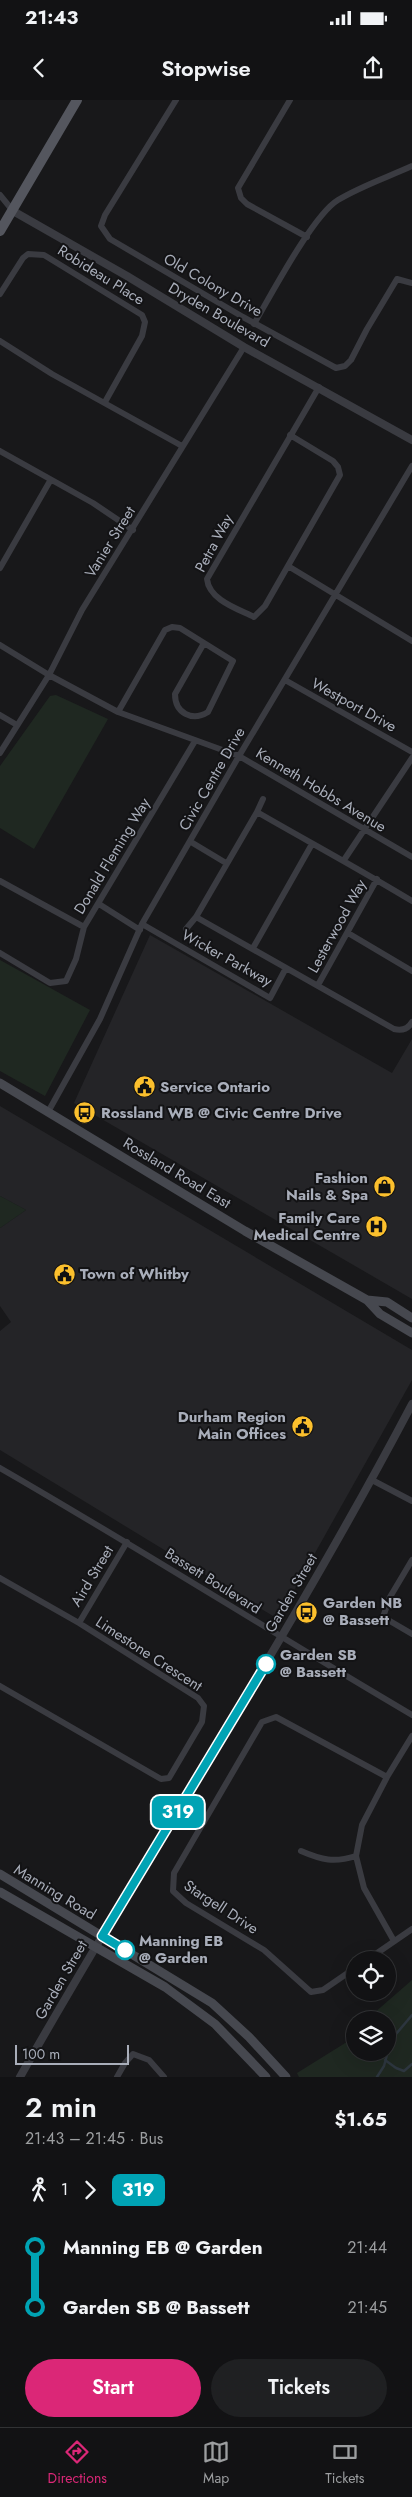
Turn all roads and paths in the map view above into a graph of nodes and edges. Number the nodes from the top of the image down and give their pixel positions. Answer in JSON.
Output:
{"nodes":[{"id":1,"x":77,"y":100,"type":"edge"},
{"id":2,"x":176,"y":100,"type":"edge"},
{"id":3,"x":290,"y":100,"type":"edge"},
{"id":4,"x":412,"y":166,"type":"edge"},
{"id":5,"x":0,"y":195,"type":"edge"},
{"id":6,"x":0,"y":204,"type":"edge"},
{"id":7,"x":13,"y":211,"type":"junction"},
{"id":8,"x":0,"y":231,"type":"edge"},
{"id":9,"x":307,"y":237,"type":"junction"},
{"id":10,"x":412,"y":283,"type":"edge"},
{"id":11,"x":0,"y":294,"type":"edge"},
{"id":12,"x":254,"y":324,"type":"junction"},
{"id":13,"x":0,"y":341,"type":"edge"},
{"id":14,"x":244,"y":347,"type":"junction"},
{"id":15,"x":319,"y":387,"type":"junction"},
{"id":16,"x":105,"y":402,"type":"junction"},
{"id":17,"x":290,"y":436,"type":"junction"},
{"id":18,"x":412,"y":440,"type":"edge"},
{"id":19,"x":182,"y":446,"type":"junction"},
{"id":20,"x":0,"y":451,"type":"edge"},
{"id":21,"x":412,"y":466,"type":"edge"},
{"id":22,"x":50,"y":481,"type":"junction"},
{"id":23,"x":133,"y":530,"type":"junction"},
{"id":24,"x":288,"y":566,"type":"junction"},
{"id":25,"x":0,"y":568,"type":"edge"},
{"id":26,"x":336,"y":595,"type":"junction"},
{"id":27,"x":412,"y":641,"type":"edge"},
{"id":28,"x":204,"y":643,"type":"junction"},
{"id":29,"x":0,"y":645,"type":"edge"},
{"id":30,"x":49,"y":675,"type":"junction"},
{"id":31,"x":285,"y":680,"type":"junction"},
{"id":32,"x":118,"y":712,"type":"junction"},
{"id":33,"x":0,"y":715,"type":"edge"},
{"id":34,"x":18,"y":725,"type":"junction"},
{"id":35,"x":195,"y":741,"type":"junction"},
{"id":36,"x":412,"y":752,"type":"edge"},
{"id":37,"x":0,"y":753,"type":"edge"},
{"id":38,"x":239,"y":756,"type":"junction"},
{"id":39,"x":412,"y":758,"type":"edge"},
{"id":40,"x":263,"y":799,"type":"dead end"},
{"id":41,"x":257,"y":812,"type":"junction"},
{"id":42,"x":365,"y":831,"type":"junction"},
{"id":43,"x":191,"y":842,"type":"junction"},
{"id":44,"x":312,"y":844,"type":"junction"},
{"id":45,"x":412,"y":857,"type":"edge"},
{"id":46,"x":344,"y":860,"type":"junction"},
{"id":47,"x":226,"y":863,"type":"junction"},
{"id":48,"x":377,"y":879,"type":"junction"},
{"id":49,"x":1,"y":884,"type":"edge"},
{"id":50,"x":412,"y":901,"type":"edge"},
{"id":51,"x":99,"y":904,"type":"junction"},
{"id":52,"x":196,"y":917,"type":"junction"},
{"id":53,"x":84,"y":927,"type":"junction"},
{"id":54,"x":141,"y":927,"type":"junction"},
{"id":55,"x":186,"y":929,"type":"dead end"},
{"id":56,"x":348,"y":933,"type":"junction"},
{"id":57,"x":253,"y":948,"type":"junction"},
{"id":58,"x":0,"y":953,"type":"edge"},
{"id":59,"x":286,"y":968,"type":"junction"},
{"id":60,"x":412,"y":971,"type":"edge"},
{"id":61,"x":318,"y":985,"type":"junction"},
{"id":62,"x":412,"y":1022,"type":"edge"},
{"id":63,"x":0,"y":1082,"type":"edge"},
{"id":64,"x":48,"y":1112,"type":"junction"},
{"id":65,"x":367,"y":1300,"type":"junction"},
{"id":66,"x":412,"y":1318,"type":"edge"},
{"id":67,"x":412,"y":1333,"type":"edge"},
{"id":68,"x":412,"y":1404,"type":"edge"},
{"id":69,"x":0,"y":1468,"type":"edge"},
{"id":70,"x":372,"y":1480,"type":"junction"},
{"id":71,"x":412,"y":1501,"type":"edge"},
{"id":72,"x":127,"y":1542,"type":"junction"},
{"id":73,"x":412,"y":1560,"type":"edge"},
{"id":74,"x":0,"y":1578,"type":"edge"},
{"id":75,"x":79,"y":1623,"type":"junction"},
{"id":76,"x":412,"y":1634,"type":"edge"},
{"id":77,"x":282,"y":1638,"type":"junction"},
{"id":78,"x":0,"y":1686,"type":"edge"},
{"id":79,"x":412,"y":1715,"type":"edge"},
{"id":80,"x":412,"y":1736,"type":"edge"},
{"id":81,"x":387,"y":1777,"type":"junction"},
{"id":82,"x":301,"y":1850,"type":"dead end"},
{"id":83,"x":356,"y":1856,"type":"junction"},
{"id":84,"x":0,"y":1874,"type":"edge"},
{"id":85,"x":0,"y":1892,"type":"edge"},
{"id":86,"x":412,"y":1929,"type":"edge"},
{"id":87,"x":102,"y":1936,"type":"junction"},
{"id":88,"x":394,"y":1941,"type":"junction"},
{"id":89,"x":96,"y":1948,"type":"junction"},
{"id":90,"x":380,"y":1951,"type":"edge"},
{"id":91,"x":346,"y":1974,"type":"edge"},
{"id":92,"x":20,"y":2077,"type":"edge"},
{"id":93,"x":116,"y":2077,"type":"edge"},
{"id":94,"x":164,"y":2077,"type":"edge"},
{"id":95,"x":266,"y":2077,"type":"edge"},
{"id":96,"x":286,"y":2077,"type":"edge"}],
"edges":[{"from":1,"to":7,"type":"main road"},
{"from":2,"to":12,"type":"street","name":"Old Colony Drive"},
{"from":3,"to":9,"type":"street"},
{"from":4,"to":9,"type":"street"},
{"from":5,"to":7,"type":"street"},
{"from":6,"to":7,"type":"street"},
{"from":7,"to":8,"type":"main road"},
{"from":7,"to":14,"type":"street","name":"Dryden Boulevard"},
{"from":9,"to":12,"type":"street"},
{"from":10,"to":12,"type":"street","name":"Old Colony Drive"},
{"from":11,"to":16,"type":"street","name":"Robideau Place"},
{"from":13,"to":16,"type":"street"},
{"from":14,"to":15,"type":"street","name":"Dryden Boulevard"},
{"from":14,"to":19,"type":"street","name":"Vanier Street"},
{"from":15,"to":17,"type":"street","name":"Petra Way"},
{"from":15,"to":18,"type":"street","name":"Dryden Boulevard"},
{"from":16,"to":19,"type":"street"},
{"from":17,"to":24,"type":"street","name":"Petra Way"},
{"from":17,"to":24,"type":"street","name":"Petra Way"},
{"from":19,"to":23,"type":"street","name":"Vanier Street"},
{"from":20,"to":22,"type":"street"},
{"from":21,"to":26,"type":"street","name":"Civic Centre Drive"},
{"from":22,"to":23,"type":"street"},
{"from":22,"to":25,"type":"street"},
{"from":23,"to":30,"type":"street","name":"Vanier Street"},
{"from":24,"to":26,"type":"street"},
{"from":26,"to":27,"type":"street"},
{"from":26,"to":31,"type":"street","name":"Civic Centre Drive"},
{"from":28,"to":28,"type":"street"},
{"from":28,"to":32,"type":"street"},
{"from":29,"to":30,"type":"street","name":"Kenneth Hobbs Avenue"},
{"from":30,"to":32,"type":"street","name":"Kenneth Hobbs Avenue"},
{"from":30,"to":34,"type":"street","name":"Vanier Street"},
{"from":31,"to":36,"type":"street","name":"Westport Drive"},
{"from":31,"to":38,"type":"street","name":"Civic Centre Drive"},
{"from":32,"to":35,"type":"street","name":"Kenneth Hobbs Avenue"},
{"from":33,"to":34,"type":"street"},
{"from":34,"to":37,"type":"street","name":"Vanier Street"},
{"from":35,"to":38,"type":"street","name":"Kenneth Hobbs Avenue"},
{"from":35,"to":51,"type":"street","name":"Donald Fleming Way"},
{"from":38,"to":42,"type":"street","name":"Kenneth Hobbs Avenue"},
{"from":38,"to":43,"type":"street","name":"Civic Centre Drive"},
{"from":39,"to":42,"type":"street"},
{"from":40,"to":41,"type":"street","name":"Wicker Parkway"},
{"from":41,"to":44,"type":"street"},
{"from":41,"to":47,"type":"street","name":"Wicker Parkway"},
{"from":42,"to":45,"type":"street","name":"Kenneth Hobbs Avenue"},
{"from":42,"to":46,"type":"street"},
{"from":43,"to":47,"type":"street"},
{"from":43,"to":54,"type":"street","name":"Civic Centre Drive"},
{"from":44,"to":46,"type":"street"},
{"from":44,"to":57,"type":"street"},
{"from":46,"to":48,"type":"street"},
{"from":47,"to":52,"type":"street","name":"Wicker Parkway"},
{"from":48,"to":50,"type":"street"},
{"from":48,"to":56,"type":"street","name":"Lesterwood Way"},
{"from":49,"to":53,"type":"street","name":"Donald Fleming Way"},
{"from":51,"to":53,"type":"street","name":"Donald Fleming Way"},
{"from":51,"to":54,"type":"street"},
{"from":52,"to":55,"type":"street","name":"Wicker Parkway"},
{"from":52,"to":57,"type":"street","name":"Wicker Parkway"},
{"from":53,"to":58,"type":"street"},
{"from":54,"to":59,"type":"street","name":"Wicker Parkway"},
{"from":54,"to":64,"type":"street","name":"Civic Centre Drive"},
{"from":56,"to":60,"type":"street"},
{"from":56,"to":61,"type":"street","name":"Lesterwood Way"},
{"from":57,"to":59,"type":"street","name":"Wicker Parkway"},
{"from":59,"to":61,"type":"street","name":"Wicker Parkway"},
{"from":61,"to":62,"type":"street","name":"Wicker Parkway"},
{"from":63,"to":64,"type":"main road","name":"Rossland Road East"},
{"from":64,"to":65,"type":"main road","name":"Rossland Road East"},
{"from":65,"to":66,"type":"main road","name":"Rossland Road East"},
{"from":65,"to":67,"type":"main road","name":"Rossland Road East"},
{"from":68,"to":70,"type":"street","name":"Garden Street"},
{"from":69,"to":72,"type":"street","name":"Bassett Boulevard"},
{"from":70,"to":71,"type":"street"},
{"from":70,"to":77,"type":"street","name":"Garden Street"},
{"from":72,"to":75,"type":"street","name":"Aird Street"},
{"from":72,"to":77,"type":"street","name":"Bassett Boulevard"},
{"from":73,"to":76,"type":"street"},
{"from":74,"to":75,"type":"street","name":"Limestone Crescent"},
{"from":75,"to":78,"type":"street","name":"Limestone Crescent"},
{"from":77,"to":79,"type":"street","name":"Bassett Boulevard"},
{"from":77,"to":87,"type":"street","name":"Garden Street"},
{"from":80,"to":81,"type":"street"},
{"from":81,"to":83,"type":"street"},
{"from":81,"to":91,"type":"street","name":"Stargell Drive"},
{"from":82,"to":83,"type":"street"},
{"from":83,"to":88,"type":"street"},
{"from":84,"to":87,"type":"main road","name":"Manning Road"},
{"from":85,"to":89,"type":"main road","name":"Manning Road"},
{"from":86,"to":88,"type":"street"},
{"from":87,"to":89,"type":"street","name":"Garden Street"},
{"from":87,"to":96,"type":"main road","name":"Manning Road"},
{"from":88,"to":90,"type":"street"},
{"from":89,"to":92,"type":"street","name":"Garden Street"},
{"from":89,"to":95,"type":"main road","name":"Manning Road"},
{"from":93,"to":94,"type":"street"}]}
